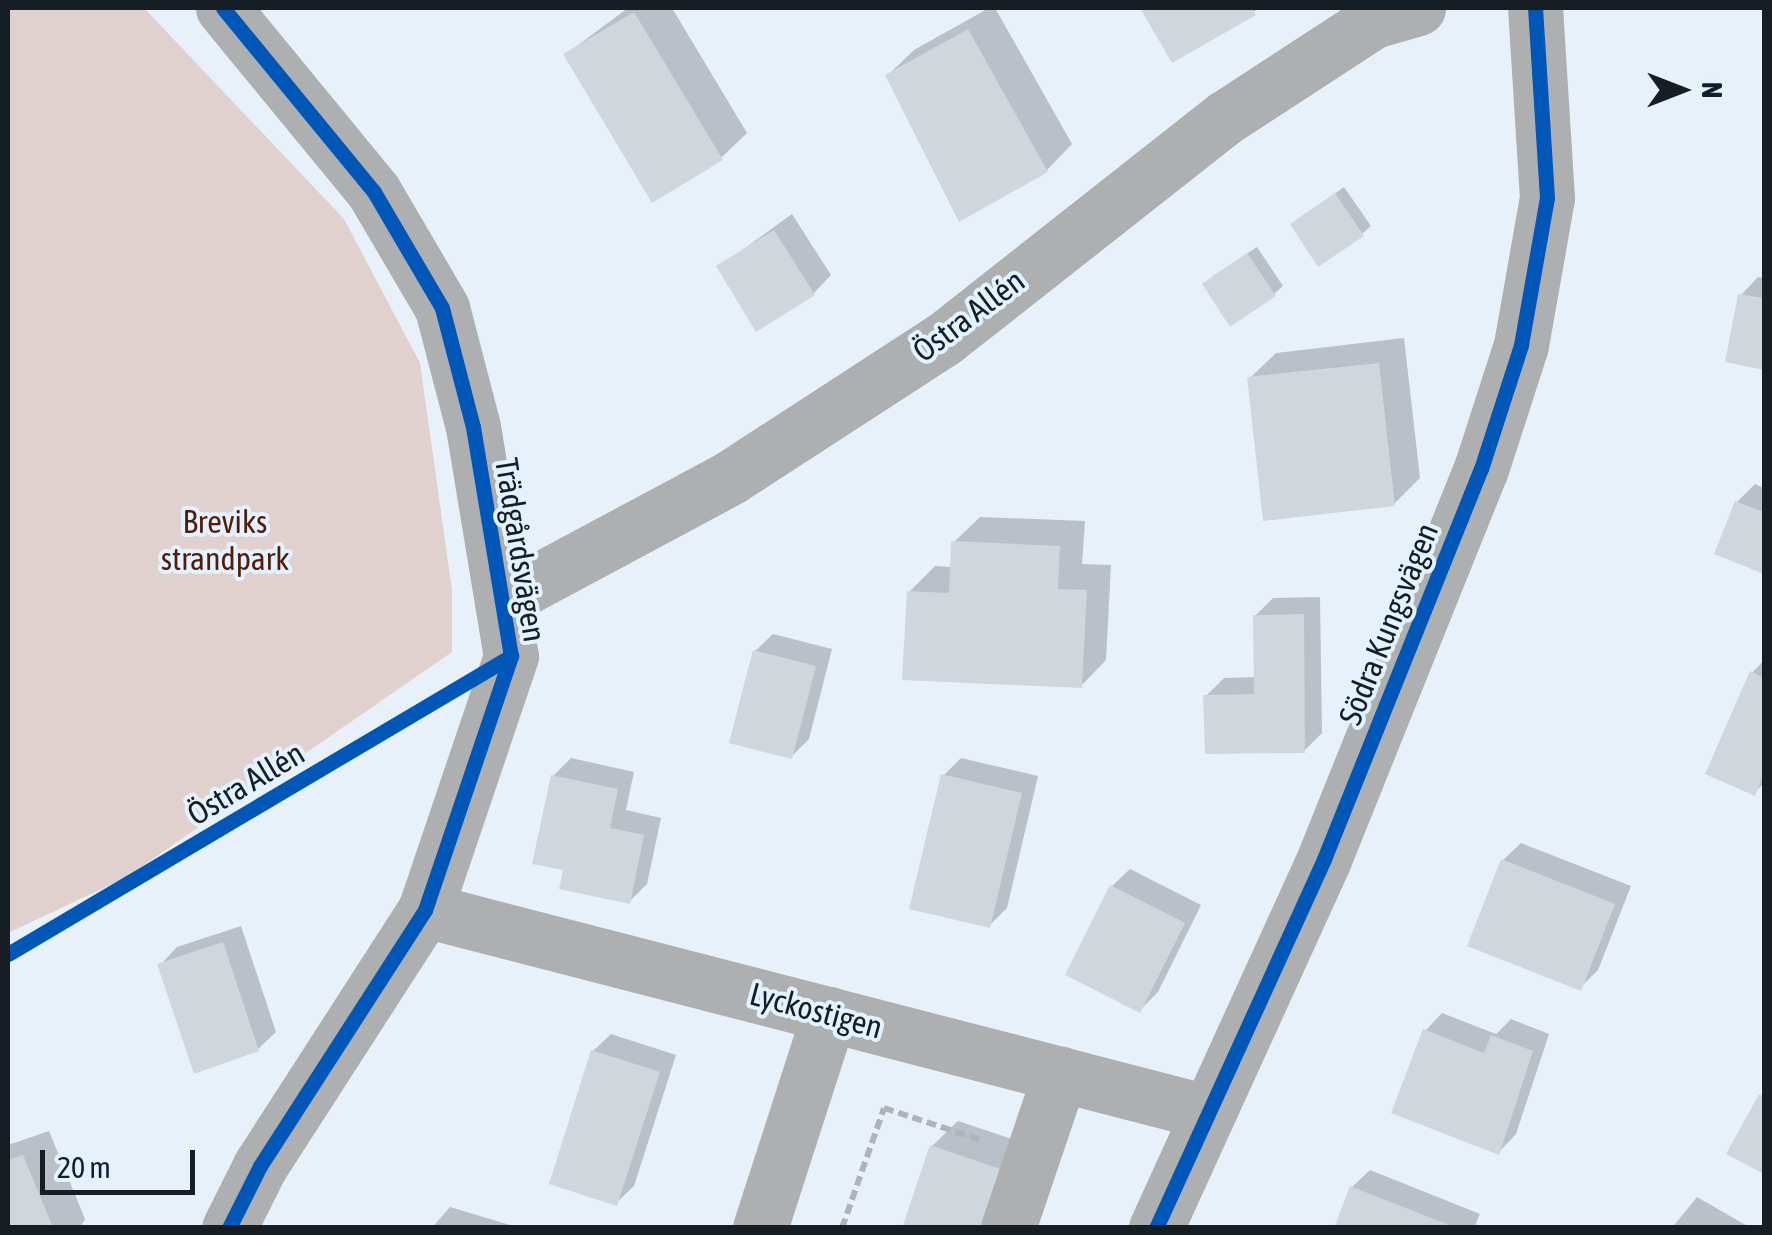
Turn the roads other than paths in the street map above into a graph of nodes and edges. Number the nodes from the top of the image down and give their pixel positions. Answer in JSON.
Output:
{"nodes":[{"id":1,"x":222,"y":8,"type":"edge"},
{"id":2,"x":1418,"y":8,"type":"edge"},
{"id":3,"x":1535,"y":8,"type":"edge"},
{"id":4,"x":502,"y":600,"type":"junction"},
{"id":5,"x":425,"y":910,"type":"junction"},
{"id":6,"x":829,"y":1014,"type":"junction"},
{"id":7,"x":1060,"y":1074,"type":"junction"},
{"id":8,"x":1207,"y":1112,"type":"junction"},
{"id":9,"x":228,"y":1228,"type":"edge"},
{"id":10,"x":760,"y":1228,"type":"edge"},
{"id":11,"x":1008,"y":1228,"type":"edge"},
{"id":12,"x":1156,"y":1228,"type":"edge"}],
"edges":[{"from":1,"to":4,"type":"street","name":"Trädgårdsvägen"},
{"from":2,"to":4,"type":"street","name":"Östra Allén"},
{"from":3,"to":8,"type":"street","name":"Södra Kungsvägen"},
{"from":4,"to":5,"type":"street","name":"Trädgårdsvägen"},
{"from":5,"to":6,"type":"street","name":"Lyckostigen"},
{"from":5,"to":9,"type":"street","name":"Trädgårdsvägen"},
{"from":6,"to":7,"type":"street","name":"Lyckostigen"},
{"from":6,"to":10,"type":"street"},
{"from":7,"to":8,"type":"street","name":"Lyckostigen"},
{"from":7,"to":11,"type":"street"},
{"from":8,"to":12,"type":"street","name":"Södra Kungsvägen"}]}
